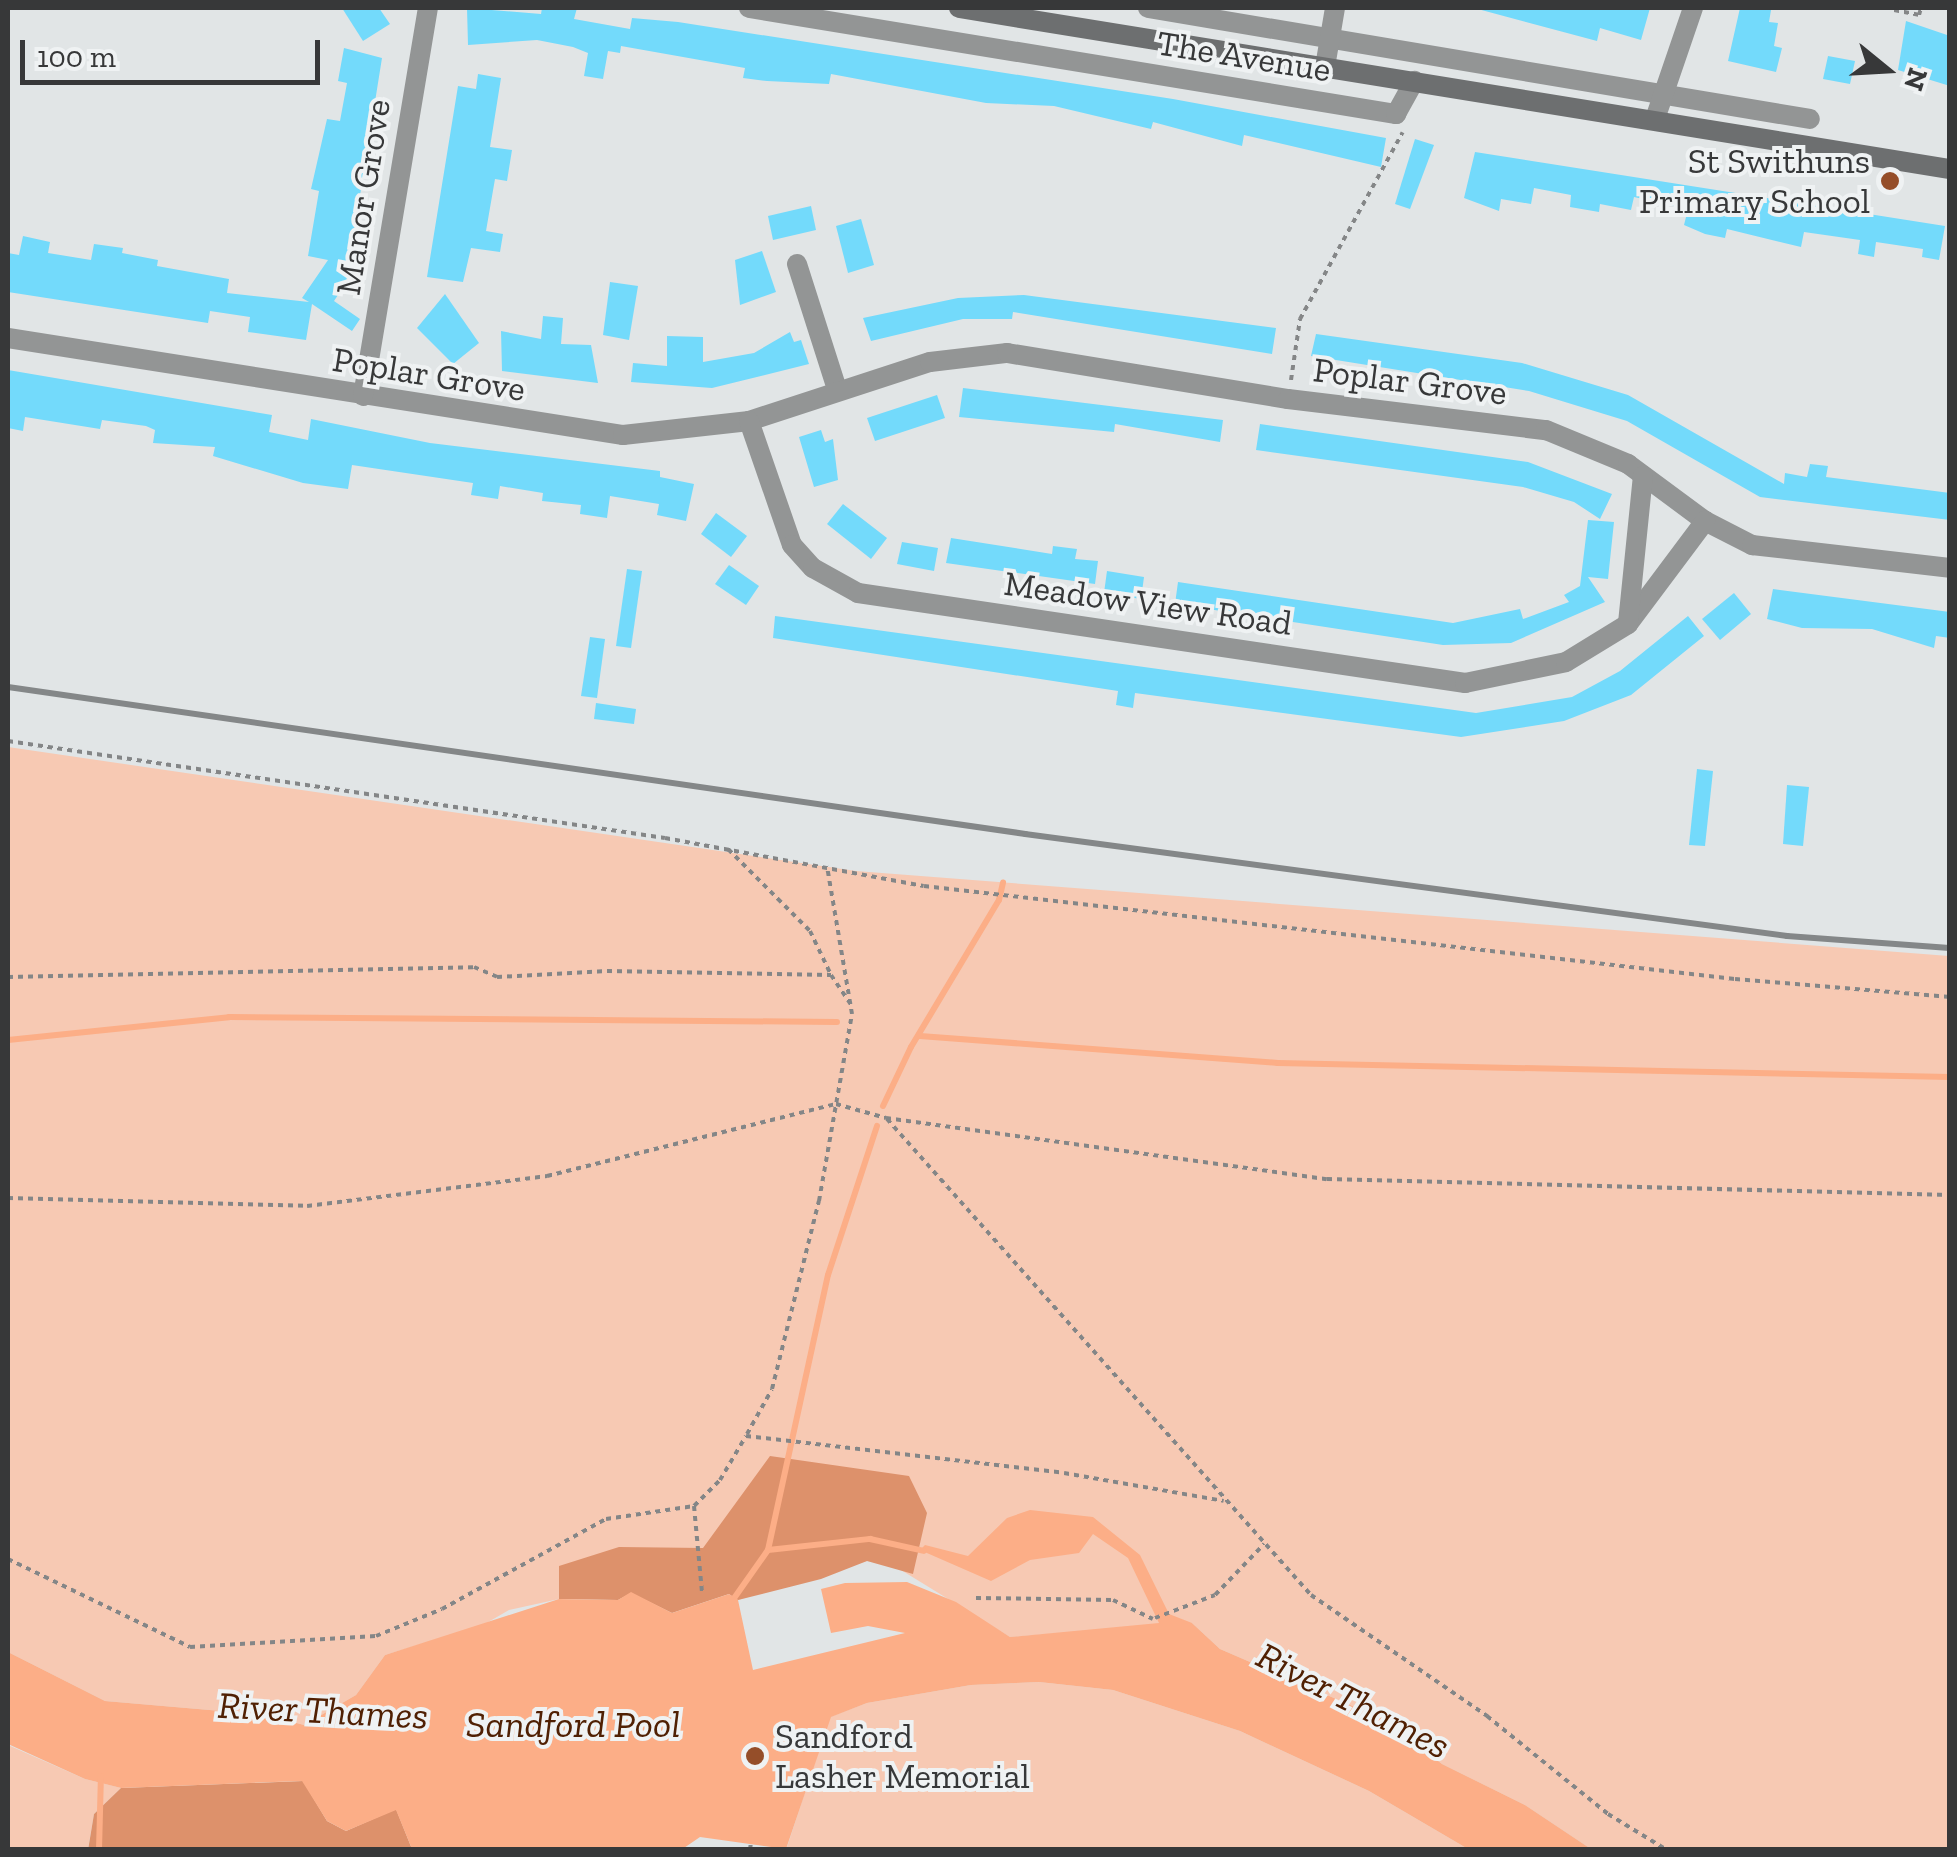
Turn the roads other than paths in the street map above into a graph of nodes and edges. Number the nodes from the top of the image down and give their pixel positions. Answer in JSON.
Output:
{"nodes":[{"id":1,"x":428,"y":8,"type":"edge"},
{"id":2,"x":750,"y":8,"type":"edge"},
{"id":3,"x":959,"y":8,"type":"edge"},
{"id":4,"x":1148,"y":8,"type":"edge"},
{"id":5,"x":1335,"y":8,"type":"edge"},
{"id":6,"x":1693,"y":8,"type":"edge"},
{"id":7,"x":1330,"y":36,"type":"junction"},
{"id":8,"x":1325,"y":66,"type":"junction"},
{"id":9,"x":1414,"y":81,"type":"junction"},
{"id":10,"x":1659,"y":94,"type":"junction"},
{"id":11,"x":1810,"y":118,"type":"dead end"},
{"id":12,"x":1655,"y":119,"type":"junction"},
{"id":13,"x":1950,"y":169,"type":"edge"},
{"id":14,"x":797,"y":264,"type":"dead end"},
{"id":15,"x":8,"y":338,"type":"edge"},
{"id":16,"x":837,"y":389,"type":"junction"},
{"id":17,"x":363,"y":396,"type":"junction"},
{"id":18,"x":749,"y":421,"type":"junction"},
{"id":19,"x":1643,"y":476,"type":"junction"},
{"id":20,"x":1705,"y":521,"type":"junction"},
{"id":21,"x":1950,"y":568,"type":"edge"},
{"id":22,"x":1628,"y":624,"type":"junction"}],
"edges":[{"from":1,"to":17,"type":"street","name":"Manor Grove"},
{"from":2,"to":9,"type":"street","name":"The Avenue"},
{"from":3,"to":8,"type":"street","name":"The Avenue"},
{"from":4,"to":7,"type":"street","name":"The Avenue"},
{"from":5,"to":7,"type":"street"},
{"from":6,"to":10,"type":"street"},
{"from":7,"to":8,"type":"street"},
{"from":7,"to":10,"type":"street","name":"The Avenue"},
{"from":8,"to":9,"type":"street","name":"The Avenue"},
{"from":9,"to":12,"type":"street","name":"The Avenue"},
{"from":10,"to":11,"type":"street","name":"The Avenue"},
{"from":10,"to":12,"type":"street"},
{"from":12,"to":13,"type":"street","name":"The Avenue"},
{"from":14,"to":16,"type":"street"},
{"from":15,"to":17,"type":"street","name":"Poplar Grove"},
{"from":16,"to":18,"type":"street","name":"Poplar Grove"},
{"from":16,"to":19,"type":"street","name":"Poplar Grove"},
{"from":17,"to":18,"type":"street","name":"Poplar Grove"},
{"from":18,"to":22,"type":"street","name":"Meadow View Road"},
{"from":19,"to":20,"type":"street","name":"Poplar Grove"},
{"from":19,"to":22,"type":"street"},
{"from":20,"to":21,"type":"street","name":"Poplar Grove"},
{"from":20,"to":22,"type":"street","name":"Meadow View Road"}]}
